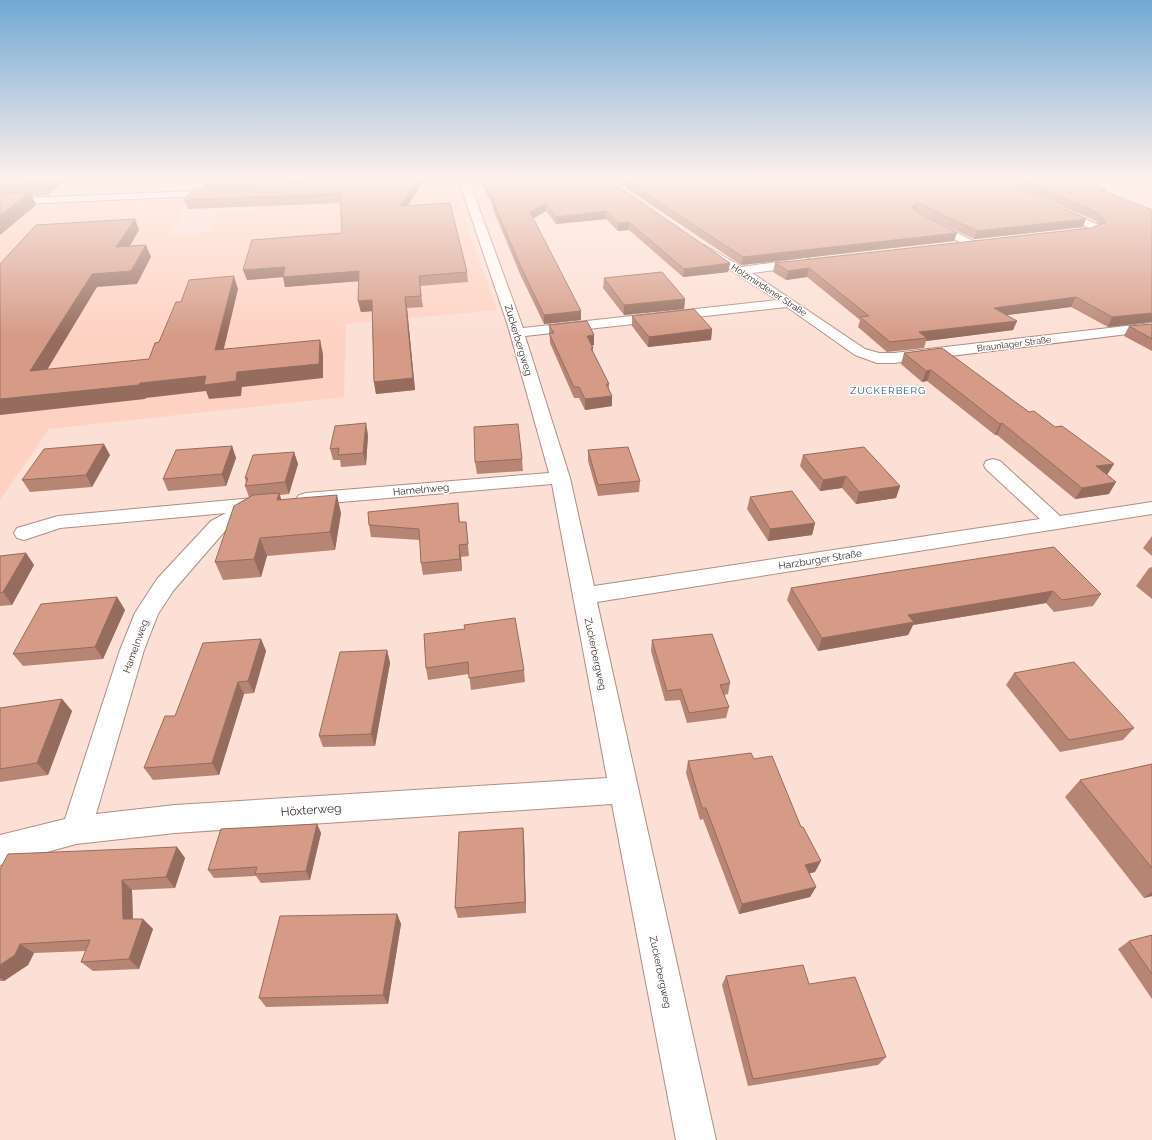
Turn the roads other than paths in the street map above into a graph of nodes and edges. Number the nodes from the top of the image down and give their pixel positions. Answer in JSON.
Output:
{"nodes":[{"id":1,"x":482,"y":231,"type":"edge"},
{"id":2,"x":949,"y":231,"type":"edge"},
{"id":3,"x":1089,"y":231,"type":"edge"},
{"id":4,"x":1056,"y":236,"type":"edge"},
{"id":5,"x":696,"y":243,"type":"edge"},
{"id":6,"x":948,"y":247,"type":"edge"},
{"id":7,"x":817,"y":261,"type":"edge"},
{"id":8,"x":738,"y":271,"type":"junction"},
{"id":9,"x":790,"y":303,"type":"junction"},
{"id":10,"x":1152,"y":328,"type":"edge"},
{"id":11,"x":518,"y":333,"type":"junction"},
{"id":12,"x":877,"y":358,"type":"joint"},
{"id":13,"x":993,"y":465,"type":"dead end"},
{"id":14,"x":560,"y":478,"type":"junction"},
{"id":15,"x":275,"y":502,"type":"junction"},
{"id":16,"x":1152,"y":508,"type":"edge"},
{"id":17,"x":1056,"y":522,"type":"junction"},
{"id":18,"x":24,"y":533,"type":"dead end"},
{"id":19,"x":584,"y":596,"type":"junction"},
{"id":20,"x":624,"y":790,"type":"junction"},
{"id":21,"x":76,"y":830,"type":"junction"},
{"id":22,"x":0,"y":850,"type":"edge"},
{"id":23,"x":696,"y":1140,"type":"edge"}],
"edges":[{"from":1,"to":11,"type":"street","name":"Zuckerbergweg"},
{"from":2,"to":6,"type":"street"},
{"from":3,"to":4,"type":"street"},
{"from":5,"to":8,"type":"street","name":"Holzmindener Straße"},
{"from":7,"to":8,"type":"street"},
{"from":8,"to":9,"type":"street","name":"Holzmindener Straße"},
{"from":9,"to":11,"type":"street"},
{"from":9,"to":12,"type":"street","name":"Holzmindener Straße"},
{"from":10,"to":12,"type":"street","name":"Braunlager Straße"},
{"from":11,"to":14,"type":"street","name":"Zuckerbergweg"},
{"from":13,"to":17,"type":"street"},
{"from":14,"to":15,"type":"street","name":"Hamelnweg"},
{"from":14,"to":19,"type":"street","name":"Zuckerbergweg"},
{"from":15,"to":18,"type":"street","name":"Hamelnweg"},
{"from":15,"to":21,"type":"street","name":"Hamelnweg"},
{"from":16,"to":17,"type":"street","name":"Harzburger Straße"},
{"from":17,"to":19,"type":"street","name":"Harzburger Straße"},
{"from":19,"to":20,"type":"street","name":"Zuckerbergweg"},
{"from":20,"to":21,"type":"street","name":"Höxterweg"},
{"from":20,"to":23,"type":"street","name":"Zuckerbergweg"},
{"from":21,"to":22,"type":"street","name":"Höxterweg"}]}
